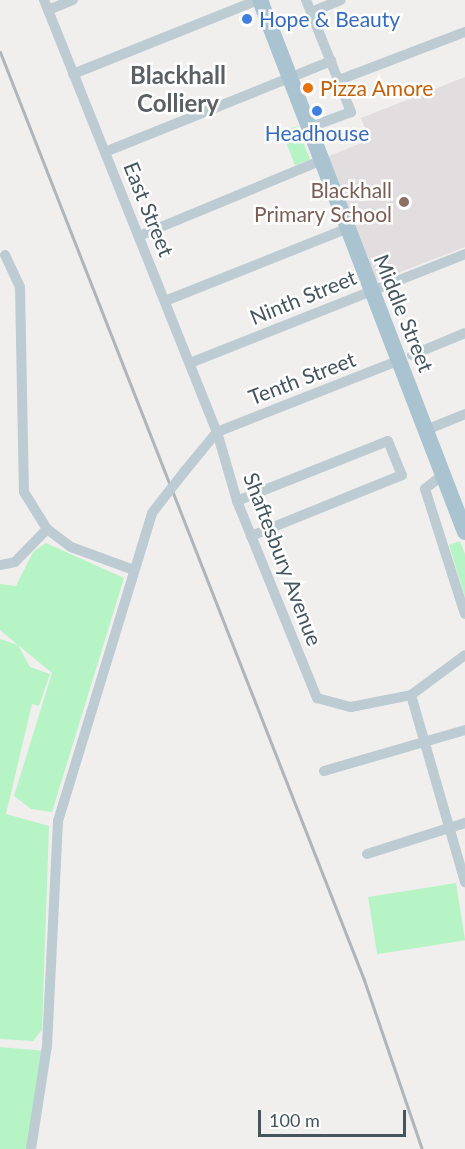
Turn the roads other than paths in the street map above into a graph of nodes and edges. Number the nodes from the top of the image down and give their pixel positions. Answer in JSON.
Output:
{"nodes":[{"id":1,"x":73,"y":0,"type":"edge"},
{"id":2,"x":259,"y":0,"type":"edge"},
{"id":3,"x":306,"y":0,"type":"edge"},
{"id":4,"x":341,"y":0,"type":"edge"},
{"id":5,"x":46,"y":5,"type":"edge"},
{"id":6,"x":311,"y":12,"type":"junction"},
{"id":7,"x":465,"y":32,"type":"edge"},
{"id":8,"x":331,"y":62,"type":"junction"},
{"id":9,"x":73,"y":74,"type":"junction"},
{"id":10,"x":294,"y":76,"type":"junction"},
{"id":11,"x":339,"y":80,"type":"junction"},
{"id":12,"x":308,"y":128,"type":"junction"},
{"id":13,"x":105,"y":152,"type":"junction"},
{"id":14,"x":320,"y":162,"type":"junction"},
{"id":15,"x":346,"y":229,"type":"junction"},
{"id":16,"x":139,"y":236,"type":"junction"},
{"id":17,"x":465,"y":254,"type":"edge"},
{"id":18,"x":5,"y":255,"type":"dead end"},
{"id":19,"x":371,"y":291,"type":"junction"},
{"id":20,"x":165,"y":301,"type":"junction"},
{"id":21,"x":465,"y":333,"type":"edge"},
{"id":22,"x":406,"y":358,"type":"junction"},
{"id":23,"x":190,"y":363,"type":"junction"},
{"id":24,"x":465,"y":414,"type":"edge"},
{"id":25,"x":426,"y":430,"type":"junction"},
{"id":26,"x":217,"y":432,"type":"junction"},
{"id":27,"x":444,"y":474,"type":"junction"},
{"id":28,"x":237,"y":501,"type":"junction"},
{"id":29,"x":47,"y":529,"type":"junction"},
{"id":30,"x":465,"y":532,"type":"edge"},
{"id":31,"x":251,"y":536,"type":"junction"},
{"id":32,"x":0,"y":565,"type":"edge"},
{"id":33,"x":134,"y":570,"type":"junction"},
{"id":34,"x":465,"y":614,"type":"edge"},
{"id":35,"x":465,"y":655,"type":"edge"},
{"id":36,"x":411,"y":695,"type":"junction"},
{"id":37,"x":465,"y":730,"type":"edge"},
{"id":38,"x":424,"y":742,"type":"junction"},
{"id":39,"x":324,"y":771,"type":"dead end"},
{"id":40,"x":465,"y":824,"type":"edge"},
{"id":41,"x":448,"y":830,"type":"junction"},
{"id":42,"x":367,"y":854,"type":"dead end"},
{"id":43,"x":465,"y":882,"type":"edge"},
{"id":44,"x":31,"y":1149,"type":"edge"}],
"edges":[{"from":1,"to":5,"type":"street"},
{"from":2,"to":9,"type":"street"},
{"from":2,"to":10,"type":"main road","name":"Middle Street"},
{"from":3,"to":6,"type":"street"},
{"from":4,"to":6,"type":"street"},
{"from":5,"to":9,"type":"street","name":"East Street"},
{"from":6,"to":8,"type":"street"},
{"from":7,"to":11,"type":"street"},
{"from":8,"to":10,"type":"street"},
{"from":8,"to":11,"type":"street"},
{"from":9,"to":13,"type":"street","name":"East Street"},
{"from":10,"to":12,"type":"main road","name":"Middle Street"},
{"from":10,"to":13,"type":"street"},
{"from":11,"to":12,"type":"street"},
{"from":12,"to":14,"type":"main road","name":"Middle Street"},
{"from":13,"to":16,"type":"street","name":"East Street"},
{"from":14,"to":15,"type":"main road","name":"Middle Street"},
{"from":14,"to":16,"type":"street"},
{"from":15,"to":19,"type":"main road","name":"Middle Street"},
{"from":15,"to":20,"type":"street"},
{"from":16,"to":20,"type":"street","name":"East Street"},
{"from":17,"to":19,"type":"street","name":"Ninth Street"},
{"from":18,"to":29,"type":"street"},
{"from":19,"to":22,"type":"main road","name":"Middle Street"},
{"from":19,"to":23,"type":"street","name":"Ninth Street"},
{"from":20,"to":23,"type":"street","name":"East Street"},
{"from":21,"to":22,"type":"street","name":"Tenth Street"},
{"from":22,"to":25,"type":"main road","name":"Middle Street"},
{"from":22,"to":26,"type":"street","name":"Tenth Street"},
{"from":23,"to":26,"type":"street","name":"East Street"},
{"from":24,"to":25,"type":"street"},
{"from":25,"to":27,"type":"main road","name":"Middle Street"},
{"from":26,"to":28,"type":"street","name":"Shaftesbury Avenue"},
{"from":26,"to":33,"type":"street","bridge":true},
{"from":27,"to":30,"type":"main road","name":"Middle Street"},
{"from":27,"to":34,"type":"street"},
{"from":28,"to":31,"type":"street","name":"Shaftesbury Avenue"},
{"from":28,"to":31,"type":"street"},
{"from":29,"to":32,"type":"street"},
{"from":29,"to":33,"type":"street"},
{"from":31,"to":36,"type":"street","name":"Shaftesbury Avenue"},
{"from":33,"to":44,"type":"street"},
{"from":35,"to":36,"type":"street"},
{"from":36,"to":38,"type":"street"},
{"from":37,"to":38,"type":"street"},
{"from":38,"to":39,"type":"street"},
{"from":38,"to":41,"type":"street"},
{"from":40,"to":41,"type":"street"},
{"from":41,"to":42,"type":"street"},
{"from":41,"to":43,"type":"street"}]}
